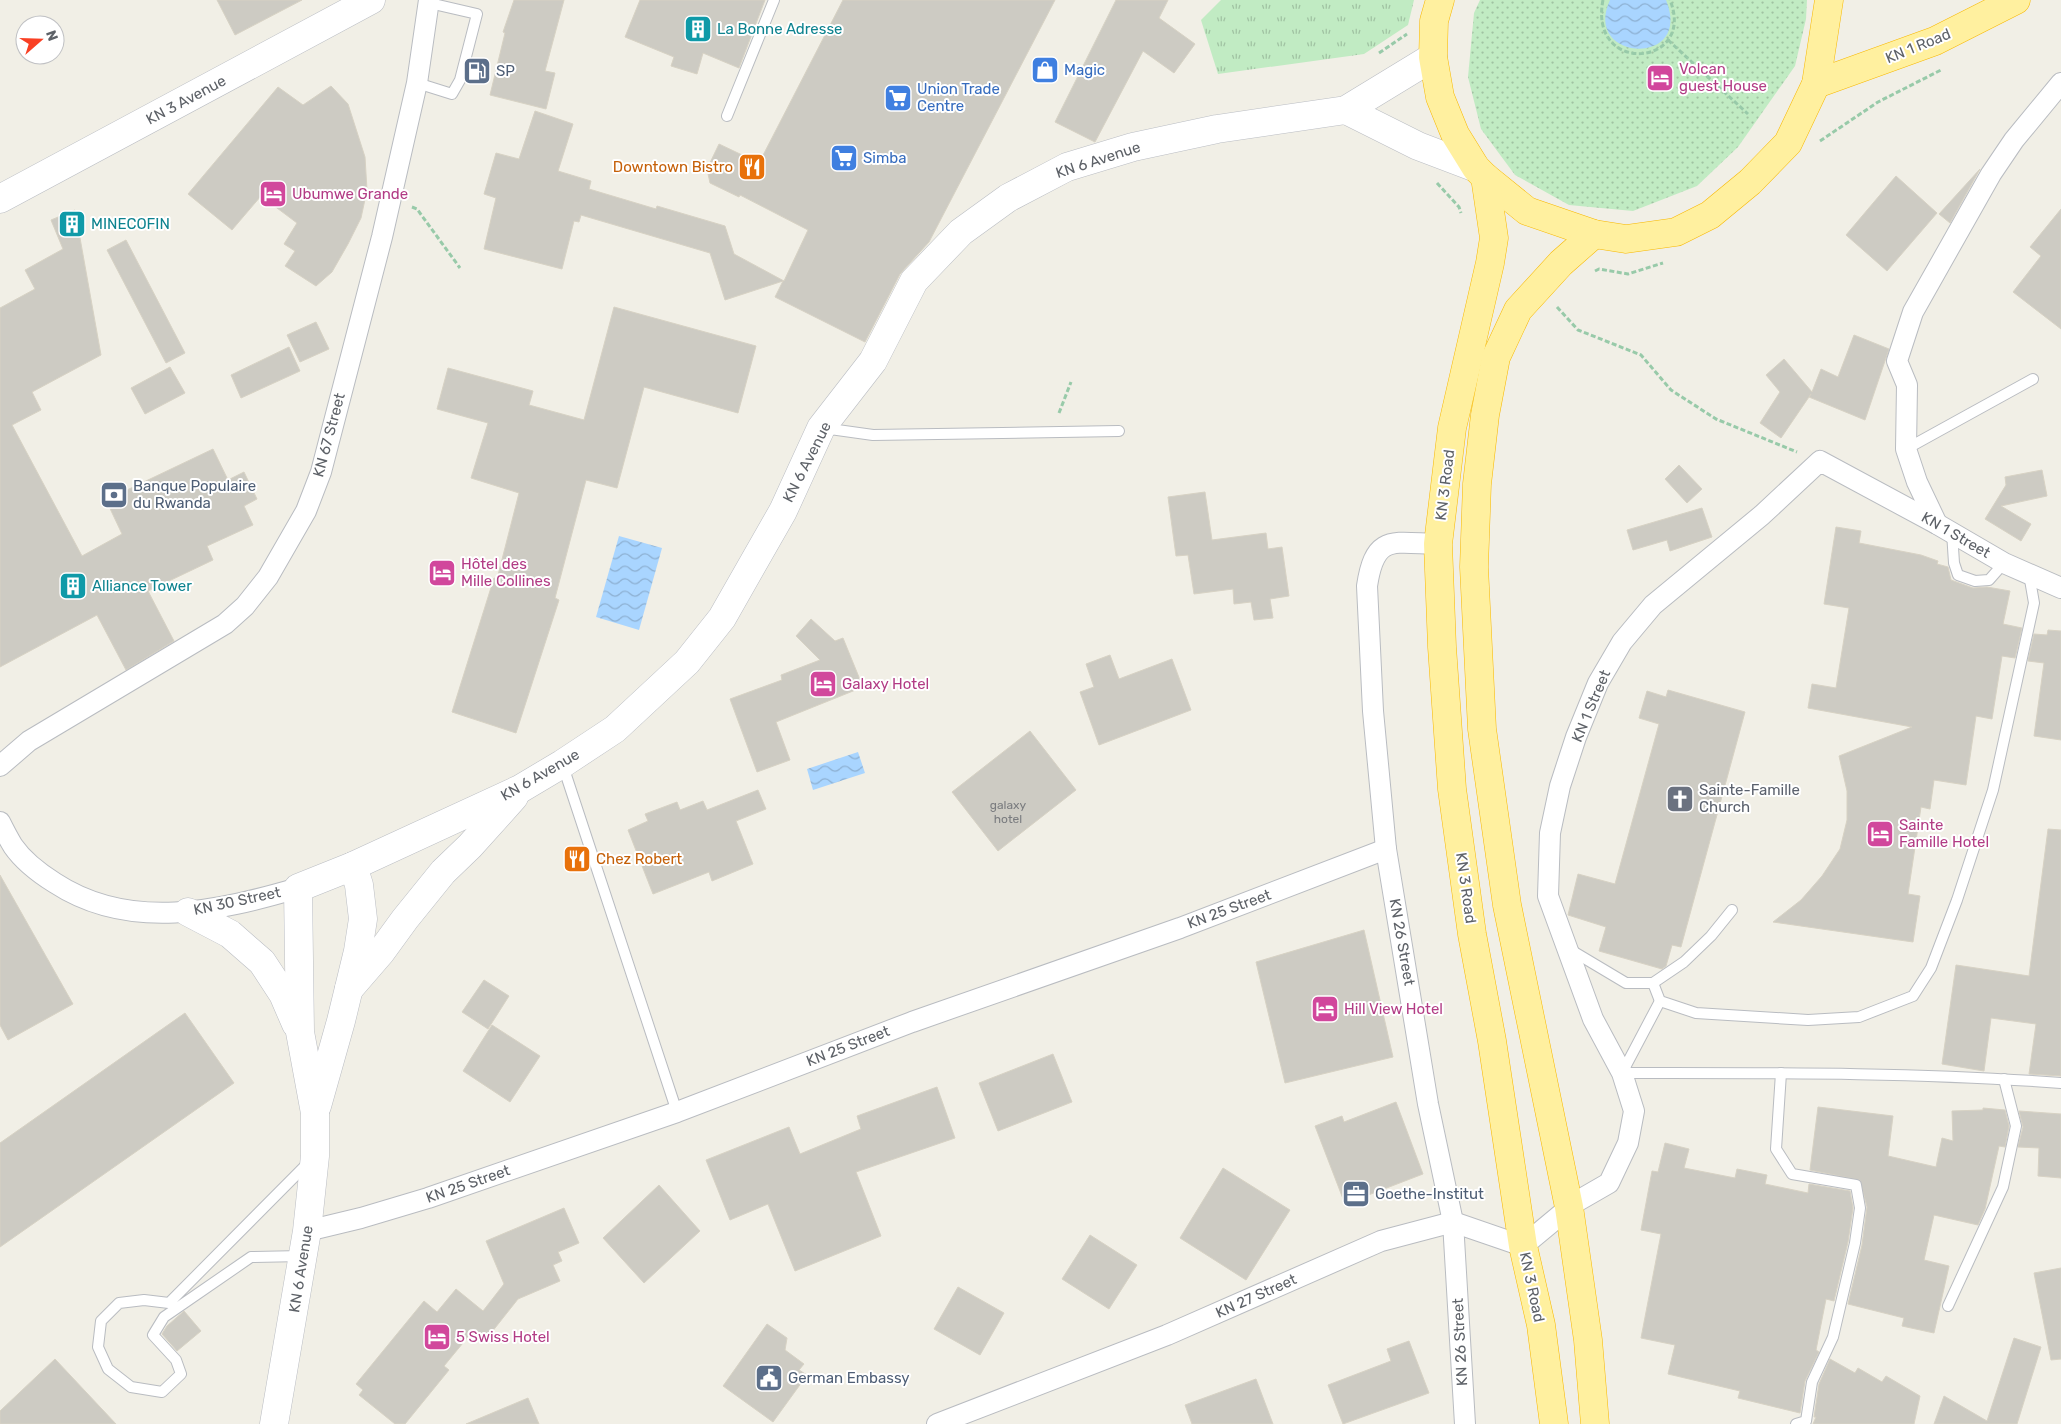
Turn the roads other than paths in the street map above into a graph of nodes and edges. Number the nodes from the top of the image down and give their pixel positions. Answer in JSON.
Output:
{"nodes":[{"id":1,"x":371,"y":0,"type":"edge"},
{"id":2,"x":774,"y":0,"type":"edge"},
{"id":3,"x":1440,"y":0,"type":"edge"},
{"id":4,"x":1829,"y":0,"type":"edge"},
{"id":5,"x":2016,"y":0,"type":"edge"},
{"id":6,"x":429,"y":2,"type":"edge"},
{"id":7,"x":1433,"y":57,"type":"junction"},
{"id":8,"x":417,"y":83,"type":"junction"},
{"id":9,"x":2061,"y":83,"type":"edge"},
{"id":10,"x":1816,"y":84,"type":"junction"},
{"id":11,"x":1346,"y":110,"type":"junction"},
{"id":12,"x":727,"y":116,"type":"dead end"},
{"id":13,"x":1481,"y":172,"type":"junction"},
{"id":14,"x":0,"y":199,"type":"edge"},
{"id":15,"x":1594,"y":234,"type":"junction"},
{"id":16,"x":2033,"y":379,"type":"dead end"},
{"id":17,"x":821,"y":428,"type":"junction"},
{"id":18,"x":1119,"y":431,"type":"dead end"},
{"id":19,"x":1906,"y":449,"type":"junction"},
{"id":20,"x":1944,"y":528,"type":"junction"},
{"id":21,"x":1438,"y":544,"type":"junction"},
{"id":22,"x":2004,"y":563,"type":"junction"},
{"id":23,"x":2029,"y":574,"type":"junction"},
{"id":24,"x":2061,"y":588,"type":"edge"},
{"id":25,"x":29,"y":741,"type":"junction"},
{"id":26,"x":0,"y":751,"type":"edge"},
{"id":27,"x":562,"y":764,"type":"junction"},
{"id":28,"x":0,"y":766,"type":"edge"},
{"id":29,"x":520,"y":790,"type":"junction"},
{"id":30,"x":0,"y":822,"type":"edge"},
{"id":31,"x":1386,"y":849,"type":"junction"},
{"id":32,"x":353,"y":866,"type":"junction"},
{"id":33,"x":298,"y":888,"type":"junction"},
{"id":34,"x":1732,"y":910,"type":"dead end"},
{"id":35,"x":188,"y":912,"type":"junction"},
{"id":36,"x":1566,"y":947,"type":"junction"},
{"id":37,"x":1653,"y":983,"type":"junction"},
{"id":38,"x":349,"y":989,"type":"junction"},
{"id":39,"x":1660,"y":1001,"type":"junction"},
{"id":40,"x":300,"y":1032,"type":"junction"},
{"id":41,"x":1622,"y":1073,"type":"junction"},
{"id":42,"x":1781,"y":1073,"type":"junction"},
{"id":43,"x":2004,"y":1079,"type":"junction"},
{"id":44,"x":2061,"y":1083,"type":"edge"},
{"id":45,"x":677,"y":1112,"type":"junction"},
{"id":46,"x":315,"y":1113,"type":"junction"},
{"id":47,"x":315,"y":1156,"type":"junction"},
{"id":48,"x":1569,"y":1207,"type":"junction"},
{"id":49,"x":1453,"y":1222,"type":"junction"},
{"id":50,"x":305,"y":1244,"type":"junction"},
{"id":51,"x":1523,"y":1246,"type":"junction"},
{"id":52,"x":1948,"y":1306,"type":"dead end"},
{"id":53,"x":274,"y":1424,"type":"edge"},
{"id":54,"x":937,"y":1424,"type":"edge"},
{"id":55,"x":1465,"y":1424,"type":"edge"},
{"id":56,"x":1554,"y":1424,"type":"edge"},
{"id":57,"x":1595,"y":1424,"type":"edge"},
{"id":58,"x":1796,"y":1424,"type":"edge"}],
"edges":[{"from":1,"to":14,"type":"main road","name":"KN 3 Avenue"},
{"from":2,"to":12,"type":"lane"},
{"from":3,"to":7,"type":"highway"},
{"from":4,"to":10,"type":"highway"},
{"from":5,"to":10,"type":"highway","name":"KN 1 Road"},
{"from":6,"to":8,"type":"street","name":"KN 67 Street"},
{"from":6,"to":8,"type":"lane"},
{"from":7,"to":11,"type":"main road","name":"KN 6 Avenue"},
{"from":7,"to":13,"type":"highway"},
{"from":8,"to":25,"type":"street","name":"KN 67 Street"},
{"from":9,"to":19,"type":"street"},
{"from":10,"to":15,"type":"highway"},
{"from":11,"to":13,"type":"main road"},
{"from":11,"to":17,"type":"main road","name":"KN 6 Avenue"},
{"from":13,"to":15,"type":"highway"},
{"from":13,"to":21,"type":"highway","name":"KN 3 Road"},
{"from":15,"to":48,"type":"highway","name":"KN 3 Road"},
{"from":16,"to":19,"type":"lane"},
{"from":17,"to":18,"type":"lane"},
{"from":17,"to":27,"type":"main road","name":"KN 6 Avenue"},
{"from":19,"to":20,"type":"street"},
{"from":20,"to":22,"type":"street","name":"KN 1 Street"},
{"from":20,"to":22,"type":"lane"},
{"from":20,"to":36,"type":"street","name":"KN 1 Street"},
{"from":21,"to":31,"type":"street","name":"KN 26 Street"},
{"from":21,"to":51,"type":"highway","name":"KN 3 Road"},
{"from":22,"to":23,"type":"street","name":"KN 1 Street"},
{"from":23,"to":24,"type":"street","name":"KN 1 Street"},
{"from":23,"to":39,"type":"lane"},
{"from":25,"to":26,"type":"street","name":"KN 67 Street"},
{"from":25,"to":28,"type":"street","name":"KN 67 Street"},
{"from":27,"to":29,"type":"main road","name":"KN 6 Avenue"},
{"from":27,"to":45,"type":"lane"},
{"from":29,"to":32,"type":"main road","name":"KN 6 Avenue"},
{"from":29,"to":38,"type":"main road"},
{"from":30,"to":35,"type":"street","name":"KN 30 Street"},
{"from":31,"to":45,"type":"street","name":"KN 25 Street"},
{"from":31,"to":49,"type":"street","name":"KN 26 Street"},
{"from":32,"to":33,"type":"main road","name":"KN 6 Avenue"},
{"from":32,"to":38,"type":"main road","name":"KN 6 Avenue"},
{"from":33,"to":35,"type":"street","name":"KN 30 Street"},
{"from":33,"to":40,"type":"main road","name":"KN 6 Avenue"},
{"from":34,"to":37,"type":"lane"},
{"from":35,"to":40,"type":"main road"},
{"from":36,"to":37,"type":"lane"},
{"from":36,"to":41,"type":"street","name":"KN 1 Street"},
{"from":37,"to":39,"type":"lane"},
{"from":38,"to":46,"type":"main road","name":"KN 6 Avenue"},
{"from":39,"to":41,"type":"lane"},
{"from":40,"to":46,"type":"main road","name":"KN 6 Avenue"},
{"from":41,"to":42,"type":"lane"},
{"from":41,"to":48,"type":"street","name":"KN 1 Street"},
{"from":42,"to":43,"type":"lane"},
{"from":42,"to":58,"type":"lane"},
{"from":43,"to":44,"type":"lane"},
{"from":43,"to":52,"type":"lane"},
{"from":45,"to":50,"type":"street","name":"KN 25 Street"},
{"from":46,"to":47,"type":"main road","name":"KN 6 Avenue"},
{"from":47,"to":50,"type":"main road","name":"KN 6 Avenue"},
{"from":47,"to":50,"type":"lane"},
{"from":48,"to":51,"type":"street"},
{"from":48,"to":57,"type":"highway","name":"KN 3 Road"},
{"from":49,"to":51,"type":"street"},
{"from":49,"to":54,"type":"street","name":"KN 27 Street"},
{"from":49,"to":55,"type":"street","name":"KN 26 Street"},
{"from":50,"to":53,"type":"main road","name":"KN 6 Avenue"},
{"from":51,"to":56,"type":"highway","name":"KN 3 Road"}]}
